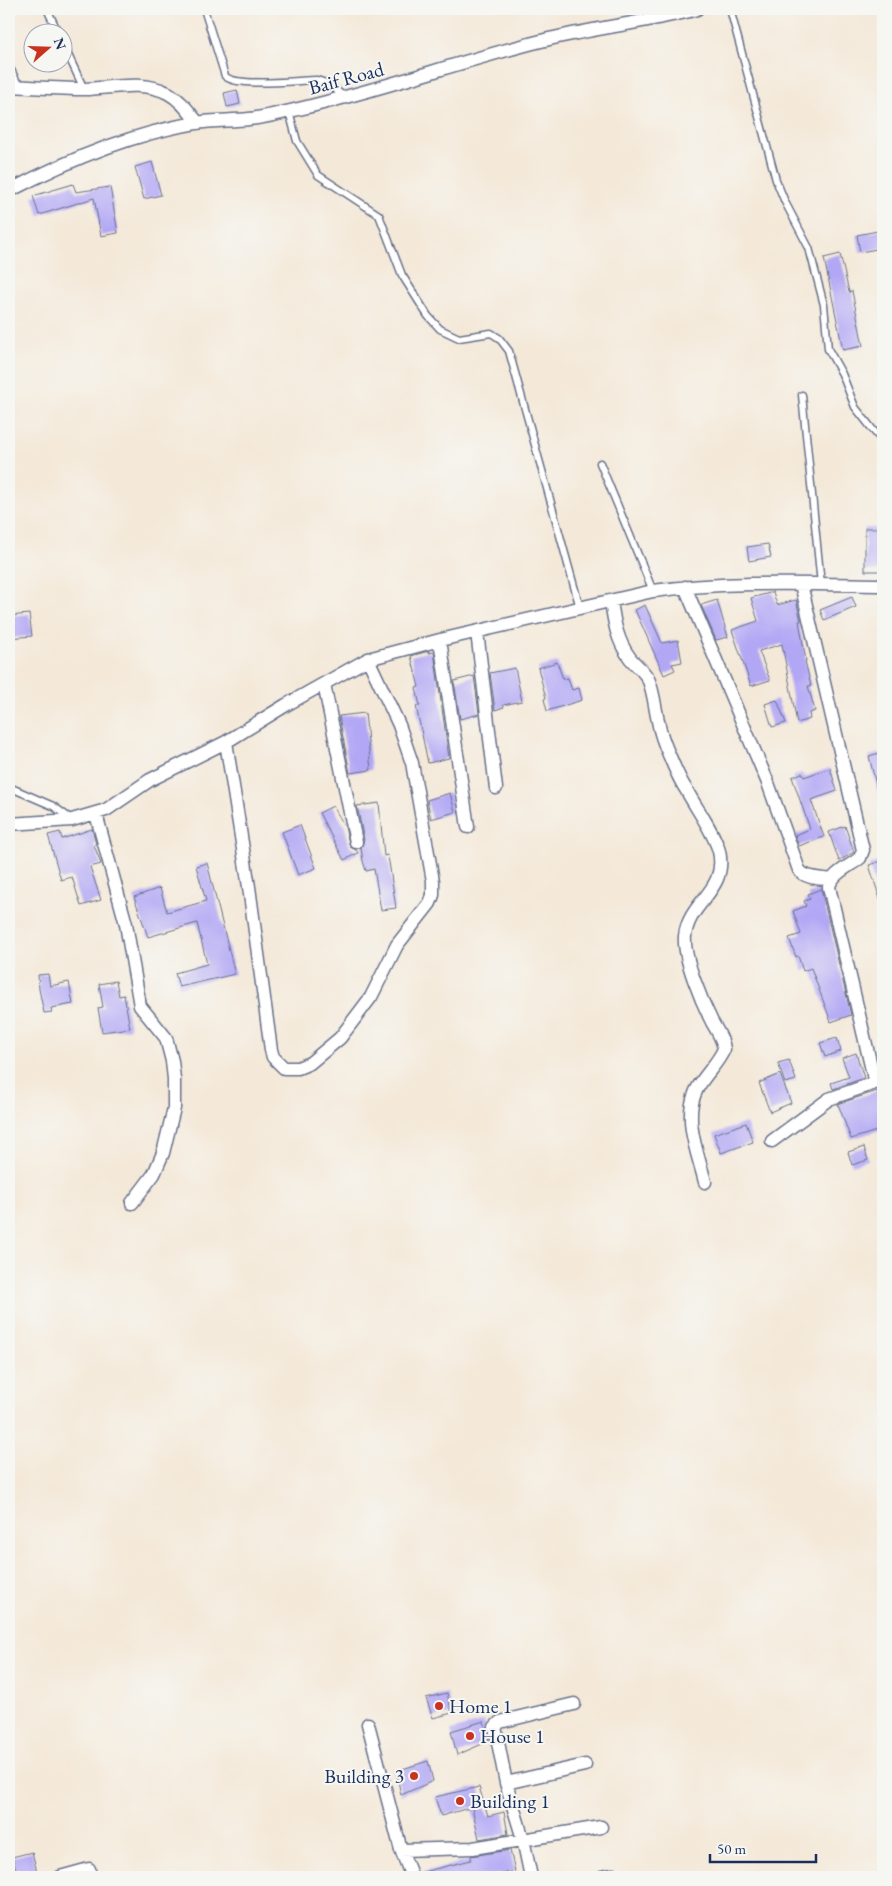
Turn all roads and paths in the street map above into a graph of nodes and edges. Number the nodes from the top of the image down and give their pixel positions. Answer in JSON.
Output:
{"nodes":[{"id":1,"x":47,"y":9,"type":"edge"},
{"id":2,"x":204,"y":9,"type":"edge"},
{"id":3,"x":696,"y":9,"type":"edge"},
{"id":4,"x":730,"y":9,"type":"edge"},
{"id":5,"x":53,"y":22,"type":"edge"},
{"id":6,"x":72,"y":63,"type":"edge"},
{"id":7,"x":9,"y":66,"type":"edge"},
{"id":8,"x":14,"y":86,"type":"edge"},
{"id":9,"x":84,"y":89,"type":"junction"},
{"id":10,"x":345,"y":98,"type":"junction"},
{"id":11,"x":289,"y":112,"type":"junction"},
{"id":12,"x":198,"y":122,"type":"junction"},
{"id":13,"x":9,"y":190,"type":"edge"},
{"id":14,"x":802,"y":395,"type":"dead end"},
{"id":15,"x":883,"y":439,"type":"edge"},
{"id":16,"x":600,"y":463,"type":"dead end"},
{"id":17,"x":801,"y":584,"type":"junction"},
{"id":18,"x":821,"y":584,"type":"junction"},
{"id":19,"x":883,"y":585,"type":"edge"},
{"id":20,"x":685,"y":587,"type":"junction"},
{"id":21,"x":653,"y":591,"type":"junction"},
{"id":22,"x":611,"y":601,"type":"junction"},
{"id":23,"x":580,"y":608,"type":"junction"},
{"id":24,"x":477,"y":632,"type":"junction"},
{"id":25,"x":440,"y":640,"type":"junction"},
{"id":26,"x":368,"y":659,"type":"junction"},
{"id":27,"x":324,"y":684,"type":"junction"},
{"id":28,"x":226,"y":742,"type":"junction"},
{"id":29,"x":9,"y":786,"type":"edge"},
{"id":30,"x":496,"y":788,"type":"dead end"},
{"id":31,"x":96,"y":814,"type":"junction"},
{"id":32,"x":72,"y":820,"type":"junction"},
{"id":33,"x":9,"y":824,"type":"edge"},
{"id":34,"x":468,"y":827,"type":"dead end"},
{"id":35,"x":356,"y":842,"type":"dead end"},
{"id":36,"x":832,"y":880,"type":"junction"},
{"id":37,"x":879,"y":1081,"type":"edge"},
{"id":38,"x":772,"y":1141,"type":"dead end"},
{"id":39,"x":704,"y":1182,"type":"dead end"},
{"id":40,"x":132,"y":1203,"type":"dead end"},
{"id":41,"x":574,"y":1704,"type":"dead end"},
{"id":42,"x":368,"y":1724,"type":"dead end"},
{"id":43,"x":585,"y":1765,"type":"dead end"},
{"id":44,"x":506,"y":1783,"type":"junction"},
{"id":45,"x":601,"y":1826,"type":"dead end"},
{"id":46,"x":523,"y":1839,"type":"junction"},
{"id":47,"x":401,"y":1850,"type":"junction"},
{"id":48,"x":89,"y":1869,"type":"dead end"},
{"id":49,"x":60,"y":1877,"type":"edge"},
{"id":50,"x":412,"y":1877,"type":"edge"},
{"id":51,"x":531,"y":1877,"type":"edge"}],
"edges":[{"from":1,"to":5,"type":"lane"},
{"from":2,"to":10,"type":"lane"},
{"from":3,"to":10,"type":"street","name":"Baif Road"},
{"from":4,"to":15,"type":"lane"},
{"from":6,"to":9,"type":"lane"},
{"from":7,"to":8,"type":"lane"},
{"from":8,"to":9,"type":"street"},
{"from":9,"to":12,"type":"street"},
{"from":10,"to":11,"type":"street","name":"Baif Road"},
{"from":11,"to":12,"type":"street","name":"Baif Road"},
{"from":11,"to":23,"type":"lane"},
{"from":12,"to":13,"type":"street","name":"Baif Road"},
{"from":14,"to":18,"type":"lane"},
{"from":16,"to":21,"type":"lane"},
{"from":17,"to":18,"type":"street"},
{"from":17,"to":20,"type":"street"},
{"from":17,"to":36,"type":"street"},
{"from":18,"to":19,"type":"street"},
{"from":20,"to":21,"type":"street"},
{"from":20,"to":36,"type":"street"},
{"from":21,"to":22,"type":"street"},
{"from":22,"to":23,"type":"street"},
{"from":22,"to":39,"type":"street"},
{"from":23,"to":24,"type":"street"},
{"from":24,"to":25,"type":"street"},
{"from":24,"to":30,"type":"street"},
{"from":25,"to":26,"type":"street"},
{"from":25,"to":34,"type":"street"},
{"from":26,"to":27,"type":"street"},
{"from":26,"to":28,"type":"street"},
{"from":27,"to":28,"type":"street"},
{"from":27,"to":35,"type":"street"},
{"from":28,"to":31,"type":"street"},
{"from":29,"to":32,"type":"lane"},
{"from":31,"to":32,"type":"street"},
{"from":31,"to":40,"type":"street"},
{"from":32,"to":33,"type":"street"},
{"from":36,"to":37,"type":"street"},
{"from":37,"to":38,"type":"street"},
{"from":41,"to":44,"type":"street"},
{"from":42,"to":47,"type":"street"},
{"from":43,"to":44,"type":"street"},
{"from":44,"to":46,"type":"street"},
{"from":45,"to":46,"type":"street"},
{"from":46,"to":47,"type":"street"},
{"from":46,"to":51,"type":"street"},
{"from":47,"to":50,"type":"street"},
{"from":48,"to":49,"type":"street"}]}
